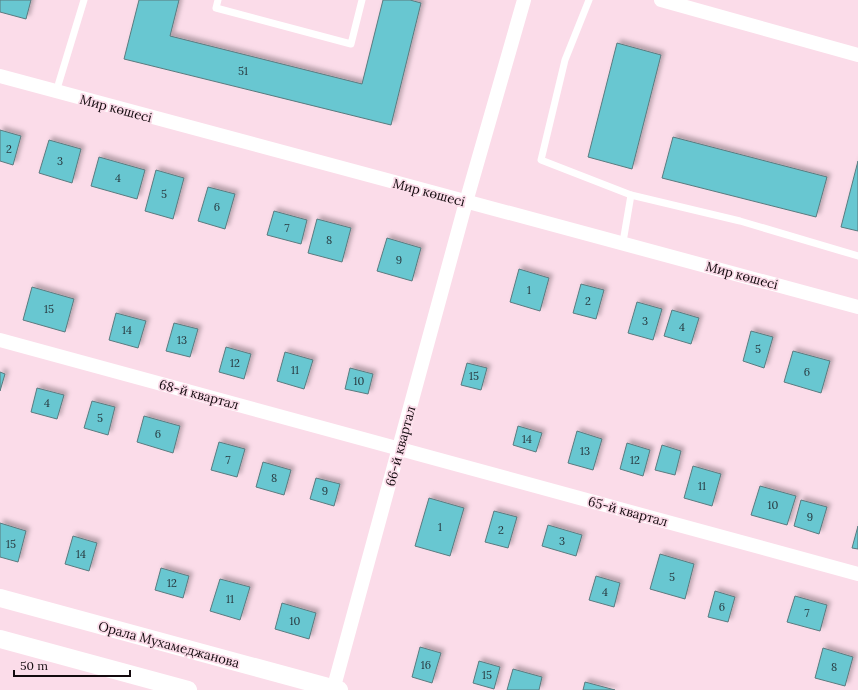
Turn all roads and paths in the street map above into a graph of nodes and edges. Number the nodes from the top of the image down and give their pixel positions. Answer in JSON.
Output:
{"nodes":[{"id":1,"x":84,"y":0,"type":"edge"},
{"id":2,"x":218,"y":0,"type":"edge"},
{"id":3,"x":362,"y":0,"type":"edge"},
{"id":4,"x":524,"y":0,"type":"edge"},
{"id":5,"x":589,"y":0,"type":"edge"},
{"id":6,"x":661,"y":0,"type":"edge"},
{"id":7,"x":858,"y":55,"type":"edge"},
{"id":8,"x":0,"y":76,"type":"edge"},
{"id":9,"x":56,"y":92,"type":"junction"},
{"id":10,"x":631,"y":195,"type":"junction"},
{"id":11,"x":466,"y":202,"type":"junction"},
{"id":12,"x":623,"y":242,"type":"junction"},
{"id":13,"x":858,"y":256,"type":"edge"},
{"id":14,"x":858,"y":307,"type":"edge"},
{"id":15,"x":0,"y":340,"type":"edge"},
{"id":16,"x":399,"y":449,"type":"junction"},
{"id":17,"x":858,"y":574,"type":"edge"},
{"id":18,"x":0,"y":598,"type":"edge"},
{"id":19,"x":0,"y":639,"type":"edge"},
{"id":20,"x":188,"y":690,"type":"edge"},
{"id":21,"x":335,"y":690,"type":"edge"}],
"edges":[{"from":1,"to":9,"type":"lane"},
{"from":2,"to":3,"type":"lane"},
{"from":4,"to":11,"type":"street","name":"66-й квартал"},
{"from":5,"to":10,"type":"lane"},
{"from":6,"to":7,"type":"street"},
{"from":8,"to":9,"type":"street","name":"Мир көшесі"},
{"from":9,"to":11,"type":"street","name":"Мир көшесі"},
{"from":10,"to":12,"type":"lane"},
{"from":10,"to":13,"type":"lane"},
{"from":11,"to":12,"type":"street","name":"Мир көшесі"},
{"from":11,"to":16,"type":"street","name":"66-й квартал"},
{"from":12,"to":14,"type":"street","name":"Мир көшесі"},
{"from":15,"to":16,"type":"street","name":"68-й квартал"},
{"from":16,"to":17,"type":"street","name":"65-й квартал"},
{"from":16,"to":21,"type":"street","name":"66-й квартал"},
{"from":18,"to":21,"type":"street","name":"Орала Мухамеджанова"},
{"from":19,"to":20,"type":"street"}]}
